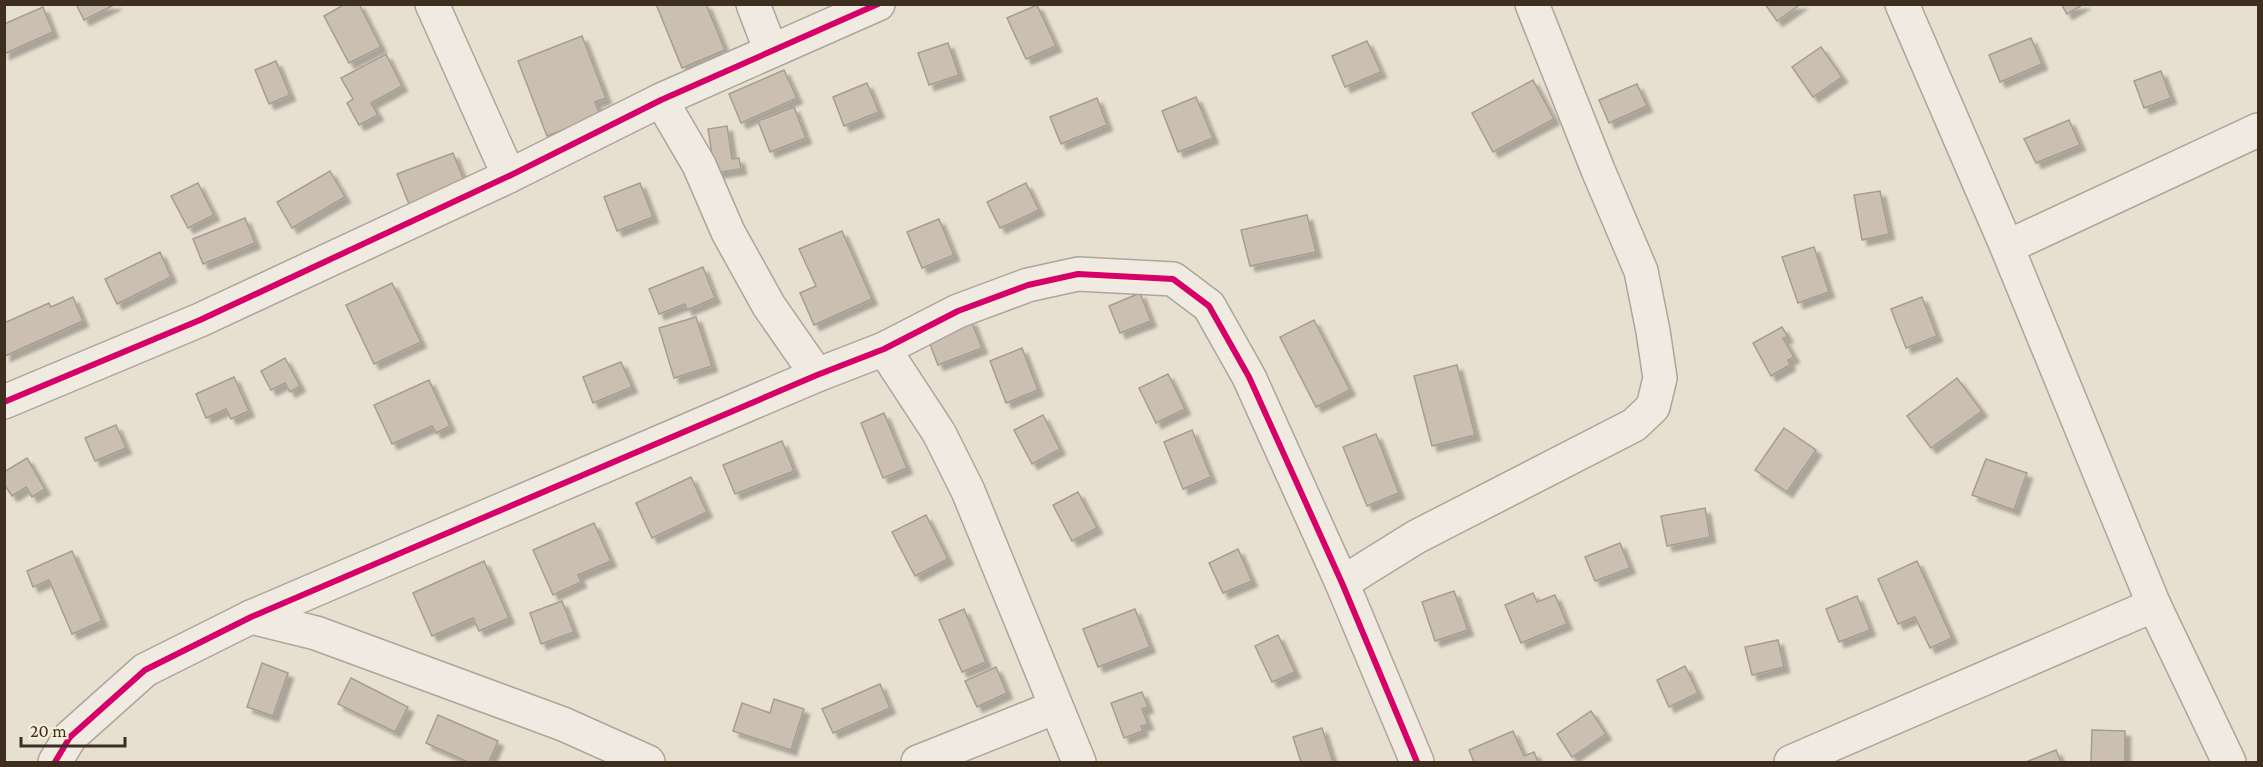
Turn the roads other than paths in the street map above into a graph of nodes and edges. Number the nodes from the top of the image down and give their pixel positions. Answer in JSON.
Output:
{"nodes":[{"id":1,"x":432,"y":4,"type":"edge"},
{"id":2,"x":753,"y":4,"type":"edge"},
{"id":3,"x":878,"y":4,"type":"edge"},
{"id":4,"x":1532,"y":4,"type":"edge"},
{"id":5,"x":1902,"y":4,"type":"edge"},
{"id":6,"x":771,"y":51,"type":"junction"},
{"id":7,"x":661,"y":100,"type":"junction"},
{"id":8,"x":2259,"y":130,"type":"edge"},
{"id":9,"x":509,"y":176,"type":"junction"},
{"id":10,"x":2007,"y":247,"type":"junction"},
{"id":11,"x":884,"y":349,"type":"junction"},
{"id":12,"x":817,"y":375,"type":"junction"},
{"id":13,"x":4,"y":402,"type":"edge"},
{"id":14,"x":1342,"y":583,"type":"junction"},
{"id":15,"x":2154,"y":605,"type":"junction"},
{"id":16,"x":251,"y":617,"type":"junction"},
{"id":17,"x":1056,"y":707,"type":"junction"},
{"id":18,"x":55,"y":762,"type":"edge"},
{"id":19,"x":648,"y":762,"type":"edge"},
{"id":20,"x":918,"y":762,"type":"edge"},
{"id":21,"x":1078,"y":762,"type":"edge"},
{"id":22,"x":1417,"y":762,"type":"edge"},
{"id":23,"x":1791,"y":762,"type":"edge"},
{"id":24,"x":2229,"y":762,"type":"edge"}],
"edges":[{"from":1,"to":9,"type":"street"},
{"from":2,"to":6,"type":"street"},
{"from":3,"to":6,"type":"street"},
{"from":4,"to":14,"type":"street"},
{"from":5,"to":10,"type":"street"},
{"from":6,"to":7,"type":"street"},
{"from":7,"to":9,"type":"street"},
{"from":7,"to":12,"type":"street"},
{"from":8,"to":10,"type":"street"},
{"from":9,"to":13,"type":"street"},
{"from":10,"to":15,"type":"street"},
{"from":11,"to":12,"type":"street"},
{"from":11,"to":14,"type":"street"},
{"from":11,"to":17,"type":"street"},
{"from":12,"to":16,"type":"street"},
{"from":14,"to":22,"type":"street"},
{"from":15,"to":23,"type":"street"},
{"from":15,"to":24,"type":"street"},
{"from":16,"to":18,"type":"street"},
{"from":16,"to":19,"type":"street"},
{"from":17,"to":20,"type":"street"},
{"from":17,"to":21,"type":"street"}]}
